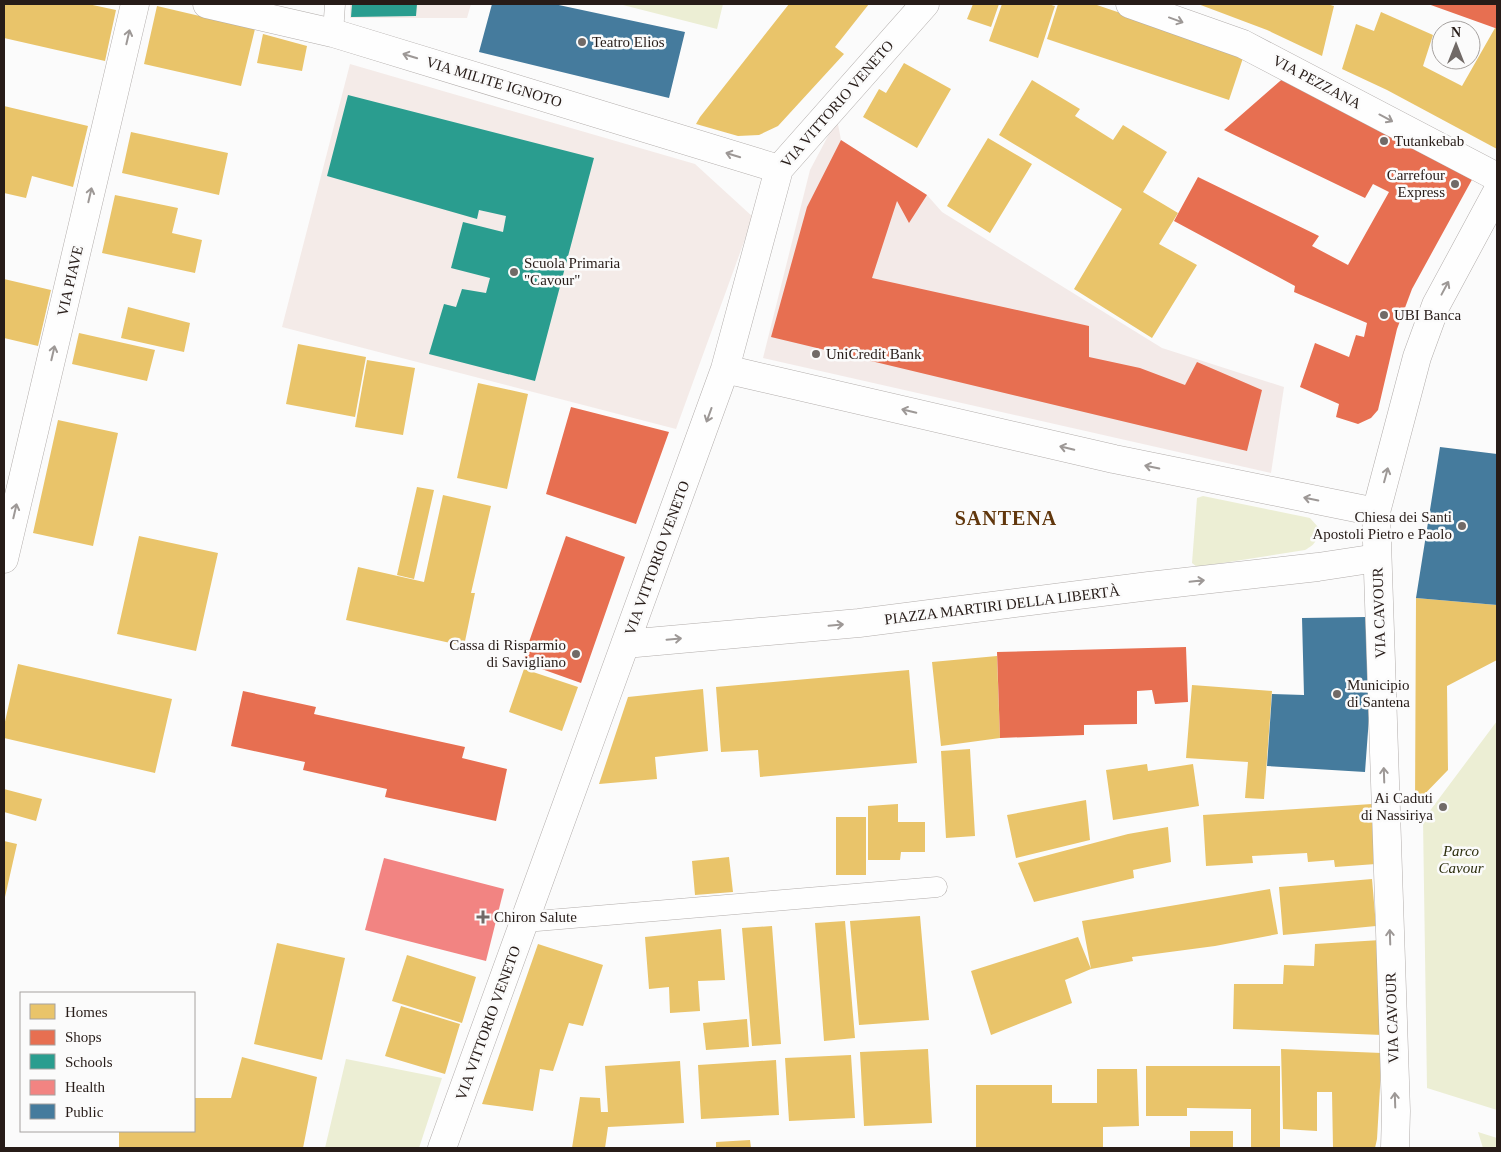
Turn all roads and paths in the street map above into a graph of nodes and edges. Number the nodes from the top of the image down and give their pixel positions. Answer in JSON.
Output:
{"nodes":[{"id":1,"x":135,"y":4,"type":"edge"},
{"id":2,"x":207,"y":4,"type":"edge"},
{"id":3,"x":335,"y":4,"type":"edge"},
{"id":4,"x":925,"y":4,"type":"edge"},
{"id":5,"x":1130,"y":4,"type":"edge"},
{"id":6,"x":333,"y":33,"type":"junction"},
{"id":7,"x":779,"y":169,"type":"junction"},
{"id":8,"x":1497,"y":177,"type":"edge"},
{"id":9,"x":1497,"y":192,"type":"edge"},
{"id":10,"x":726,"y":369,"type":"junction"},
{"id":11,"x":1376,"y":512,"type":"junction"},
{"id":12,"x":1377,"y":558,"type":"junction"},
{"id":13,"x":4,"y":559,"type":"edge"},
{"id":14,"x":625,"y":644,"type":"junction"},
{"id":15,"x":937,"y":888,"type":"dead end"},
{"id":16,"x":525,"y":922,"type":"junction"},
{"id":17,"x":442,"y":1148,"type":"edge"},
{"id":18,"x":1395,"y":1148,"type":"edge"}],
"edges":[{"from":13,"to":1,"type":"street","name":"VIA PIAVE","one_way":true},
{"from":2,"to":6,"type":"street","name":"VIA MILITE IGNOTO"},
{"from":3,"to":6,"type":"lane"},
{"from":4,"to":7,"type":"street","name":"VIA VITTORIO VENETO"},
{"from":5,"to":8,"type":"street","name":"VIA PEZZANA","one_way":true},
{"from":7,"to":6,"type":"street","name":"VIA MILITE IGNOTO","one_way":true},
{"from":7,"to":10,"type":"street","name":"VIA VITTORIO VENETO"},
{"from":11,"to":9,"type":"street","name":"VIA CAVOUR","one_way":true},
{"from":11,"to":10,"type":"street","one_way":true},
{"from":10,"to":14,"type":"street","name":"VIA VITTORIO VENETO","one_way":true},
{"from":11,"to":12,"type":"street","name":"VIA CAVOUR"},
{"from":14,"to":12,"type":"street","name":"PIAZZA MARTIRI DELLA LIBERTÀ","one_way":true},
{"from":18,"to":12,"type":"street","name":"VIA CAVOUR","one_way":true},
{"from":14,"to":16,"type":"street","name":"VIA VITTORIO VENETO"},
{"from":15,"to":16,"type":"lane"},
{"from":16,"to":17,"type":"street","name":"VIA VITTORIO VENETO"}]}
